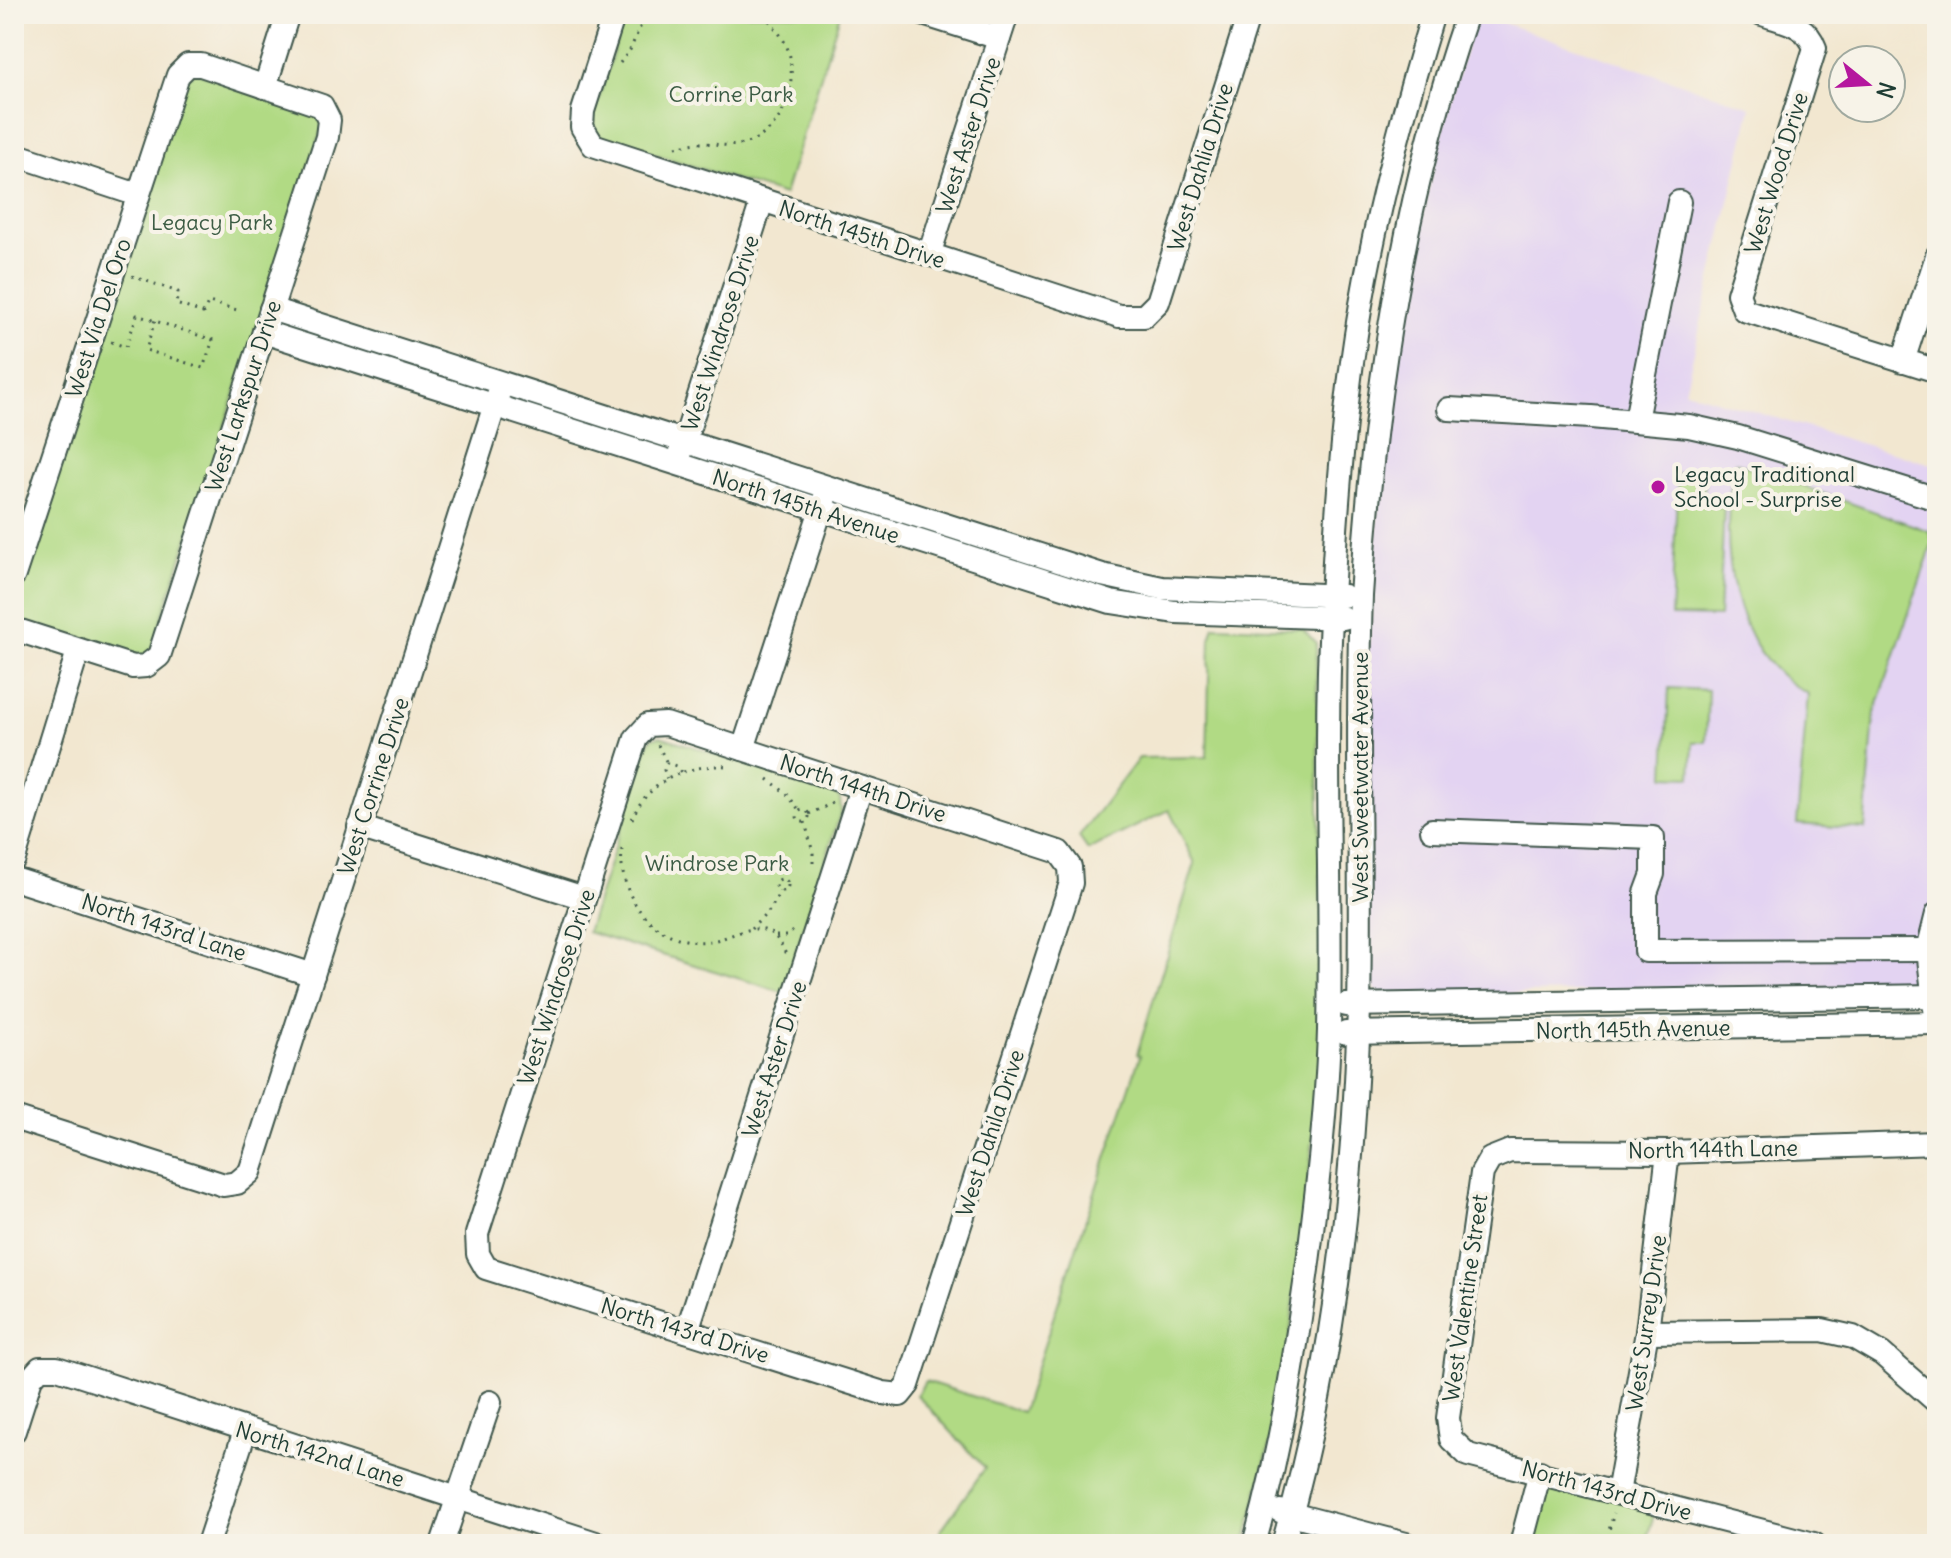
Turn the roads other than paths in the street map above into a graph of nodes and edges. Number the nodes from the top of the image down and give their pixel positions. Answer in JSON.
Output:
{"nodes":[{"id":1,"x":288,"y":14,"type":"edge"},
{"id":2,"x":614,"y":14,"type":"edge"},
{"id":3,"x":923,"y":14,"type":"edge"},
{"id":4,"x":1007,"y":14,"type":"edge"},
{"id":5,"x":1249,"y":14,"type":"edge"},
{"id":6,"x":1433,"y":14,"type":"edge"},
{"id":7,"x":1467,"y":14,"type":"edge"},
{"id":8,"x":1762,"y":14,"type":"edge"},
{"id":9,"x":999,"y":38,"type":"junction"},
{"id":10,"x":265,"y":87,"type":"junction"},
{"id":11,"x":14,"y":154,"type":"edge"},
{"id":12,"x":138,"y":195,"type":"junction"},
{"id":13,"x":762,"y":201,"type":"junction"},
{"id":14,"x":1679,"y":202,"type":"dead end"},
{"id":15,"x":929,"y":255,"type":"junction"},
{"id":16,"x":1937,"y":256,"type":"edge"},
{"id":17,"x":271,"y":309,"type":"junction"},
{"id":18,"x":1144,"y":316,"type":"joint"},
{"id":19,"x":264,"y":332,"type":"junction"},
{"id":20,"x":1903,"y":361,"type":"junction"},
{"id":21,"x":1937,"y":371,"type":"edge"},
{"id":22,"x":502,"y":383,"type":"junction"},
{"id":23,"x":494,"y":405,"type":"junction"},
{"id":24,"x":1449,"y":409,"type":"dead end"},
{"id":25,"x":1636,"y":420,"type":"junction"},
{"id":26,"x":685,"y":441,"type":"junction"},
{"id":27,"x":678,"y":465,"type":"junction"},
{"id":28,"x":828,"y":488,"type":"junction"},
{"id":29,"x":1937,"y":499,"type":"edge"},
{"id":30,"x":821,"y":511,"type":"junction"},
{"id":31,"x":14,"y":575,"type":"edge"},
{"id":32,"x":1332,"y":606,"type":"junction"},
{"id":33,"x":1361,"y":607,"type":"junction"},
{"id":34,"x":14,"y":629,"type":"edge"},
{"id":35,"x":78,"y":651,"type":"junction"},
{"id":36,"x":648,"y":725,"type":"joint"},
{"id":37,"x":739,"y":758,"type":"junction"},
{"id":38,"x":851,"y":793,"type":"junction"},
{"id":39,"x":359,"y":827,"type":"junction"},
{"id":40,"x":1432,"y":830,"type":"dead end"},
{"id":41,"x":14,"y":859,"type":"edge"},
{"id":42,"x":1070,"y":867,"type":"joint"},
{"id":43,"x":14,"y":879,"type":"edge"},
{"id":44,"x":584,"y":898,"type":"junction"},
{"id":45,"x":1937,"y":914,"type":"edge"},
{"id":46,"x":1928,"y":950,"type":"junction"},
{"id":47,"x":313,"y":975,"type":"junction"},
{"id":48,"x":1936,"y":996,"type":"edge"},
{"id":49,"x":1329,"y":1005,"type":"junction"},
{"id":50,"x":1359,"y":1005,"type":"junction"},
{"id":51,"x":1937,"y":1023,"type":"edge"},
{"id":52,"x":1329,"y":1033,"type":"junction"},
{"id":53,"x":1358,"y":1033,"type":"junction"},
{"id":54,"x":14,"y":1118,"type":"edge"},
{"id":55,"x":1937,"y":1143,"type":"edge"},
{"id":56,"x":1668,"y":1152,"type":"junction"},
{"id":57,"x":1490,"y":1159,"type":"joint"},
{"id":58,"x":478,"y":1254,"type":"joint"},
{"id":59,"x":687,"y":1331,"type":"junction"},
{"id":60,"x":1647,"y":1332,"type":"junction"},
{"id":61,"x":900,"y":1395,"type":"joint"},
{"id":62,"x":490,"y":1402,"type":"dead end"},
{"id":63,"x":1937,"y":1402,"type":"edge"},
{"id":64,"x":14,"y":1431,"type":"edge"},
{"id":65,"x":245,"y":1431,"type":"junction"},
{"id":66,"x":1451,"y":1439,"type":"joint"},
{"id":67,"x":1540,"y":1472,"type":"junction"},
{"id":68,"x":458,"y":1498,"type":"junction"},
{"id":69,"x":1617,"y":1501,"type":"junction"},
{"id":70,"x":1264,"y":1507,"type":"junction"},
{"id":71,"x":1291,"y":1514,"type":"junction"},
{"id":72,"x":208,"y":1544,"type":"edge"},
{"id":73,"x":442,"y":1544,"type":"edge"},
{"id":74,"x":599,"y":1544,"type":"edge"},
{"id":75,"x":1254,"y":1544,"type":"edge"},
{"id":76,"x":1283,"y":1544,"type":"edge"},
{"id":77,"x":1406,"y":1544,"type":"edge"},
{"id":78,"x":1521,"y":1544,"type":"edge"},
{"id":79,"x":1814,"y":1544,"type":"edge"}],
"edges":[{"from":1,"to":10,"type":"street"},
{"from":2,"to":13,"type":"street","name":"North 145th Drive"},
{"from":3,"to":9,"type":"street"},
{"from":4,"to":9,"type":"street","name":"West Aster Drive"},
{"from":5,"to":18,"type":"street","name":"West Dahlia Drive"},
{"from":6,"to":32,"type":"street","name":"West Sweetwater Avenue"},
{"from":7,"to":33,"type":"street","name":"West Sweetwater Avenue"},
{"from":8,"to":20,"type":"street","name":"West Wood Drive"},
{"from":9,"to":15,"type":"street","name":"West Aster Drive"},
{"from":10,"to":12,"type":"street","name":"West Via Del Oro"},
{"from":10,"to":17,"type":"street","name":"West Larkspur Drive"},
{"from":11,"to":12,"type":"street"},
{"from":12,"to":31,"type":"street","name":"West Via Del Oro"},
{"from":13,"to":15,"type":"street","name":"North 145th Drive"},
{"from":13,"to":26,"type":"street","name":"West Windrose Drive"},
{"from":14,"to":25,"type":"street"},
{"from":15,"to":18,"type":"street","name":"North 145th Drive"},
{"from":16,"to":20,"type":"street"},
{"from":17,"to":19,"type":"street","name":"West Larkspur Drive"},
{"from":17,"to":22,"type":"street","name":"North 145th Avenue"},
{"from":19,"to":23,"type":"street","name":"North 145th Avenue"},
{"from":19,"to":35,"type":"street","name":"West Larkspur Drive"},
{"from":20,"to":21,"type":"street"},
{"from":22,"to":23,"type":"street","name":"West Corrine Drive"},
{"from":22,"to":26,"type":"street","name":"North 145th Avenue"},
{"from":23,"to":27,"type":"street","name":"North 145th Avenue"},
{"from":23,"to":39,"type":"street","name":"West Corrine Drive"},
{"from":24,"to":25,"type":"street"},
{"from":25,"to":29,"type":"street"},
{"from":26,"to":27,"type":"street","name":"West Windrose Drive"},
{"from":26,"to":28,"type":"street","name":"North 145th Avenue"},
{"from":27,"to":30,"type":"street","name":"North 145th Avenue"},
{"from":28,"to":30,"type":"street"},
{"from":28,"to":32,"type":"street","name":"North 145th Avenue"},
{"from":30,"to":32,"type":"street","name":"North 145th Avenue"},
{"from":30,"to":37,"type":"street"},
{"from":32,"to":33,"type":"street","name":"North 145th Avenue"},
{"from":32,"to":49,"type":"street","name":"West Sweetwater Avenue"},
{"from":33,"to":50,"type":"street","name":"West Sweetwater Avenue"},
{"from":34,"to":35,"type":"street"},
{"from":35,"to":41,"type":"street"},
{"from":36,"to":37,"type":"street","name":"North 144th Drive"},
{"from":36,"to":44,"type":"street","name":"West Windrose Drive"},
{"from":37,"to":38,"type":"street","name":"North 144th Drive"},
{"from":38,"to":42,"type":"street","name":"North 144th Drive"},
{"from":38,"to":59,"type":"street","name":"West Aster Drive"},
{"from":39,"to":44,"type":"street"},
{"from":39,"to":47,"type":"street","name":"West Corrine Drive"},
{"from":40,"to":46,"type":"street"},
{"from":42,"to":61,"type":"street","name":"West Dahila Drive"},
{"from":43,"to":47,"type":"street","name":"North 143rd Lane"},
{"from":44,"to":58,"type":"street","name":"West Windrose Drive"},
{"from":45,"to":46,"type":"street"},
{"from":46,"to":48,"type":"street"},
{"from":47,"to":54,"type":"street","name":"West Corrine Drive"},
{"from":48,"to":50,"type":"street","name":"North 145th Avenue"},
{"from":48,"to":51,"type":"street"},
{"from":49,"to":50,"type":"street","name":"North 145th Avenue"},
{"from":49,"to":52,"type":"street","name":"West Sweetwater Avenue"},
{"from":50,"to":53,"type":"street","name":"West Sweetwater Avenue"},
{"from":51,"to":53,"type":"street","name":"North 145th Avenue"},
{"from":52,"to":53,"type":"street","name":"North 145th Avenue"},
{"from":52,"to":70,"type":"street","name":"West Sweetwater Avenue"},
{"from":53,"to":71,"type":"street","name":"West Sweetwater Avenue"},
{"from":55,"to":56,"type":"street","name":"North 144th Lane"},
{"from":56,"to":57,"type":"street","name":"North 144th Lane"},
{"from":56,"to":60,"type":"street","name":"West Surrey Drive"},
{"from":57,"to":66,"type":"street","name":"West Valentine Street"},
{"from":58,"to":59,"type":"street","name":"North 143rd Drive"},
{"from":59,"to":61,"type":"street","name":"North 143rd Drive"},
{"from":60,"to":63,"type":"street"},
{"from":60,"to":69,"type":"street","name":"West Surrey Drive"},
{"from":62,"to":68,"type":"street"},
{"from":64,"to":65,"type":"street","name":"North 142nd Lane"},
{"from":65,"to":68,"type":"street","name":"North 142nd Lane"},
{"from":65,"to":72,"type":"street"},
{"from":66,"to":67,"type":"street","name":"North 143rd Drive"},
{"from":67,"to":69,"type":"street","name":"North 143rd Drive"},
{"from":67,"to":78,"type":"street"},
{"from":68,"to":73,"type":"street"},
{"from":68,"to":74,"type":"street","name":"North 142nd Lane"},
{"from":69,"to":79,"type":"street","name":"North 143rd Drive"},
{"from":70,"to":71,"type":"street"},
{"from":70,"to":75,"type":"street","name":"West Sweetwater Avenue"},
{"from":71,"to":76,"type":"street","name":"West Sweetwater Avenue"},
{"from":71,"to":77,"type":"street"}]}
